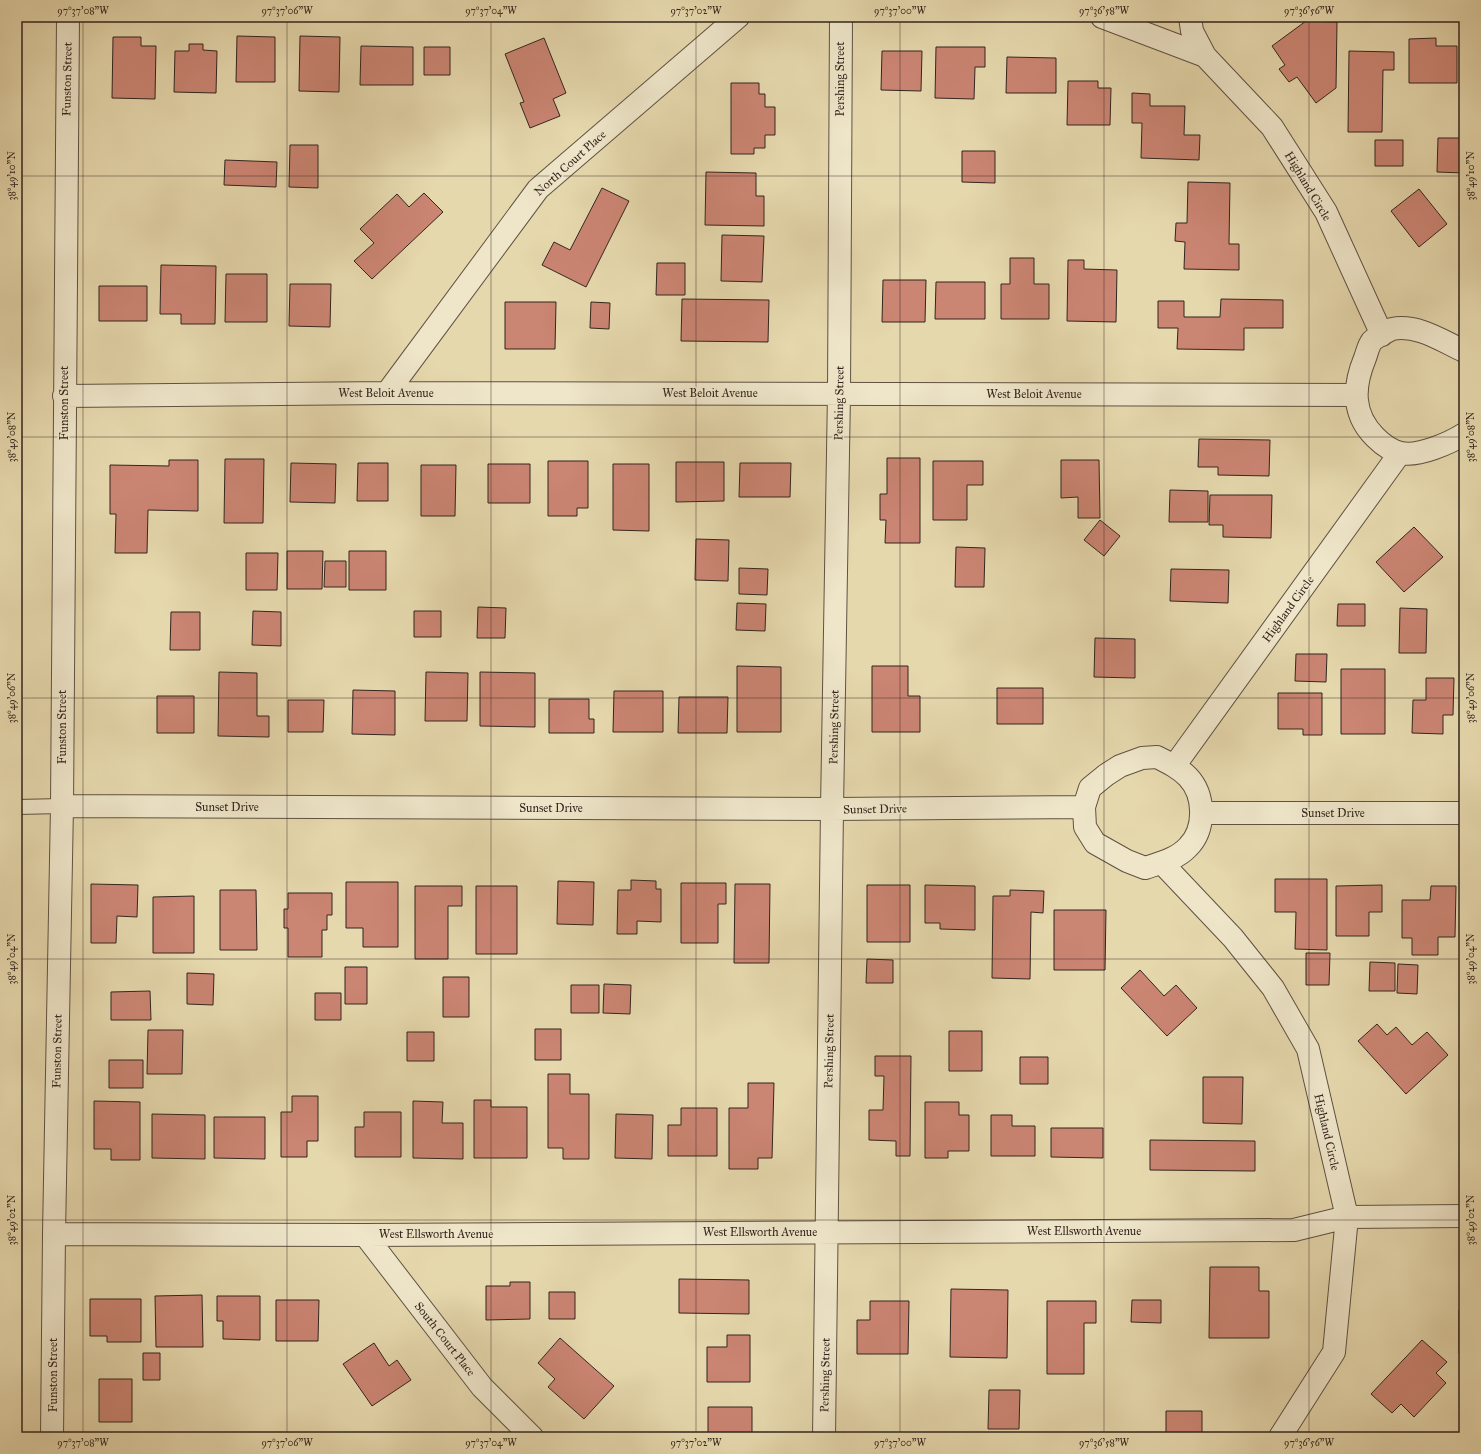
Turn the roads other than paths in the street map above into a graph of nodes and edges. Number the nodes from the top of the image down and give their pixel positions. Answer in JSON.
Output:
{"nodes":[{"id":1,"x":68,"y":17,"type":"edge"},
{"id":2,"x":738,"y":17,"type":"edge"},
{"id":3,"x":841,"y":17,"type":"edge"},
{"id":4,"x":1102,"y":17,"type":"edge"},
{"id":5,"x":1190,"y":17,"type":"edge"},
{"id":6,"x":1205,"y":56,"type":"junction"},
{"id":7,"x":1382,"y":335,"type":"junction"},
{"id":8,"x":1464,"y":351,"type":"edge"},
{"id":9,"x":387,"y":393,"type":"junction"},
{"id":10,"x":839,"y":393,"type":"junction"},
{"id":11,"x":1356,"y":395,"type":"junction"},
{"id":12,"x":64,"y":396,"type":"junction"},
{"id":13,"x":1464,"y":434,"type":"edge"},
{"id":14,"x":1400,"y":453,"type":"junction"},
{"id":15,"x":1175,"y":765,"type":"junction"},
{"id":16,"x":62,"y":806,"type":"junction"},
{"id":17,"x":17,"y":807,"type":"edge"},
{"id":18,"x":1084,"y":807,"type":"junction"},
{"id":19,"x":832,"y":809,"type":"junction"},
{"id":20,"x":1201,"y":813,"type":"junction"},
{"id":21,"x":1464,"y":813,"type":"edge"},
{"id":22,"x":1162,"y":863,"type":"junction"},
{"id":23,"x":1464,"y":1216,"type":"edge"},
{"id":24,"x":1347,"y":1217,"type":"junction"},
{"id":25,"x":827,"y":1232,"type":"junction"},
{"id":26,"x":54,"y":1234,"type":"junction"},
{"id":27,"x":365,"y":1235,"type":"junction"},
{"id":28,"x":52,"y":1437,"type":"edge"},
{"id":29,"x":532,"y":1437,"type":"edge"},
{"id":30,"x":824,"y":1437,"type":"edge"},
{"id":31,"x":1280,"y":1437,"type":"edge"}],
"edges":[{"from":1,"to":12,"type":"street","name":"Funston Street"},
{"from":2,"to":9,"type":"street","name":"North Court Place"},
{"from":3,"to":10,"type":"street","name":"Pershing Street"},
{"from":4,"to":6,"type":"street","name":"Highland Circle"},
{"from":5,"to":6,"type":"street","name":"Highland Circle"},
{"from":6,"to":7,"type":"street","name":"Highland Circle"},
{"from":7,"to":8,"type":"street"},
{"from":7,"to":11,"type":"street"},
{"from":9,"to":10,"type":"street","name":"West Beloit Avenue"},
{"from":9,"to":12,"type":"street","name":"West Beloit Avenue"},
{"from":10,"to":11,"type":"street","name":"West Beloit Avenue"},
{"from":10,"to":19,"type":"street","name":"Pershing Street"},
{"from":11,"to":14,"type":"street"},
{"from":12,"to":16,"type":"street","name":"Funston Street"},
{"from":13,"to":14,"type":"street"},
{"from":14,"to":15,"type":"street","name":"Highland Circle"},
{"from":15,"to":18,"type":"street"},
{"from":15,"to":20,"type":"street"},
{"from":16,"to":17,"type":"lane","name":"Sunset Drive"},
{"from":16,"to":19,"type":"street","name":"Sunset Drive"},
{"from":16,"to":26,"type":"street","name":"Funston Street"},
{"from":18,"to":19,"type":"street","name":"Sunset Drive"},
{"from":18,"to":22,"type":"street"},
{"from":19,"to":25,"type":"street","name":"Pershing Street"},
{"from":20,"to":21,"type":"street","name":"Sunset Drive"},
{"from":20,"to":22,"type":"street"},
{"from":22,"to":24,"type":"street","name":"Highland Circle"},
{"from":23,"to":24,"type":"street","name":"West Ellsworth Avenue"},
{"from":24,"to":25,"type":"street","name":"West Ellsworth Avenue"},
{"from":24,"to":31,"type":"street","name":"Highland Circle"},
{"from":25,"to":27,"type":"street","name":"West Ellsworth Avenue"},
{"from":25,"to":30,"type":"street","name":"Pershing Street"},
{"from":26,"to":27,"type":"street","name":"West Ellsworth Avenue"},
{"from":26,"to":28,"type":"street","name":"Funston Street"},
{"from":27,"to":29,"type":"street","name":"South Court Place"}]}
